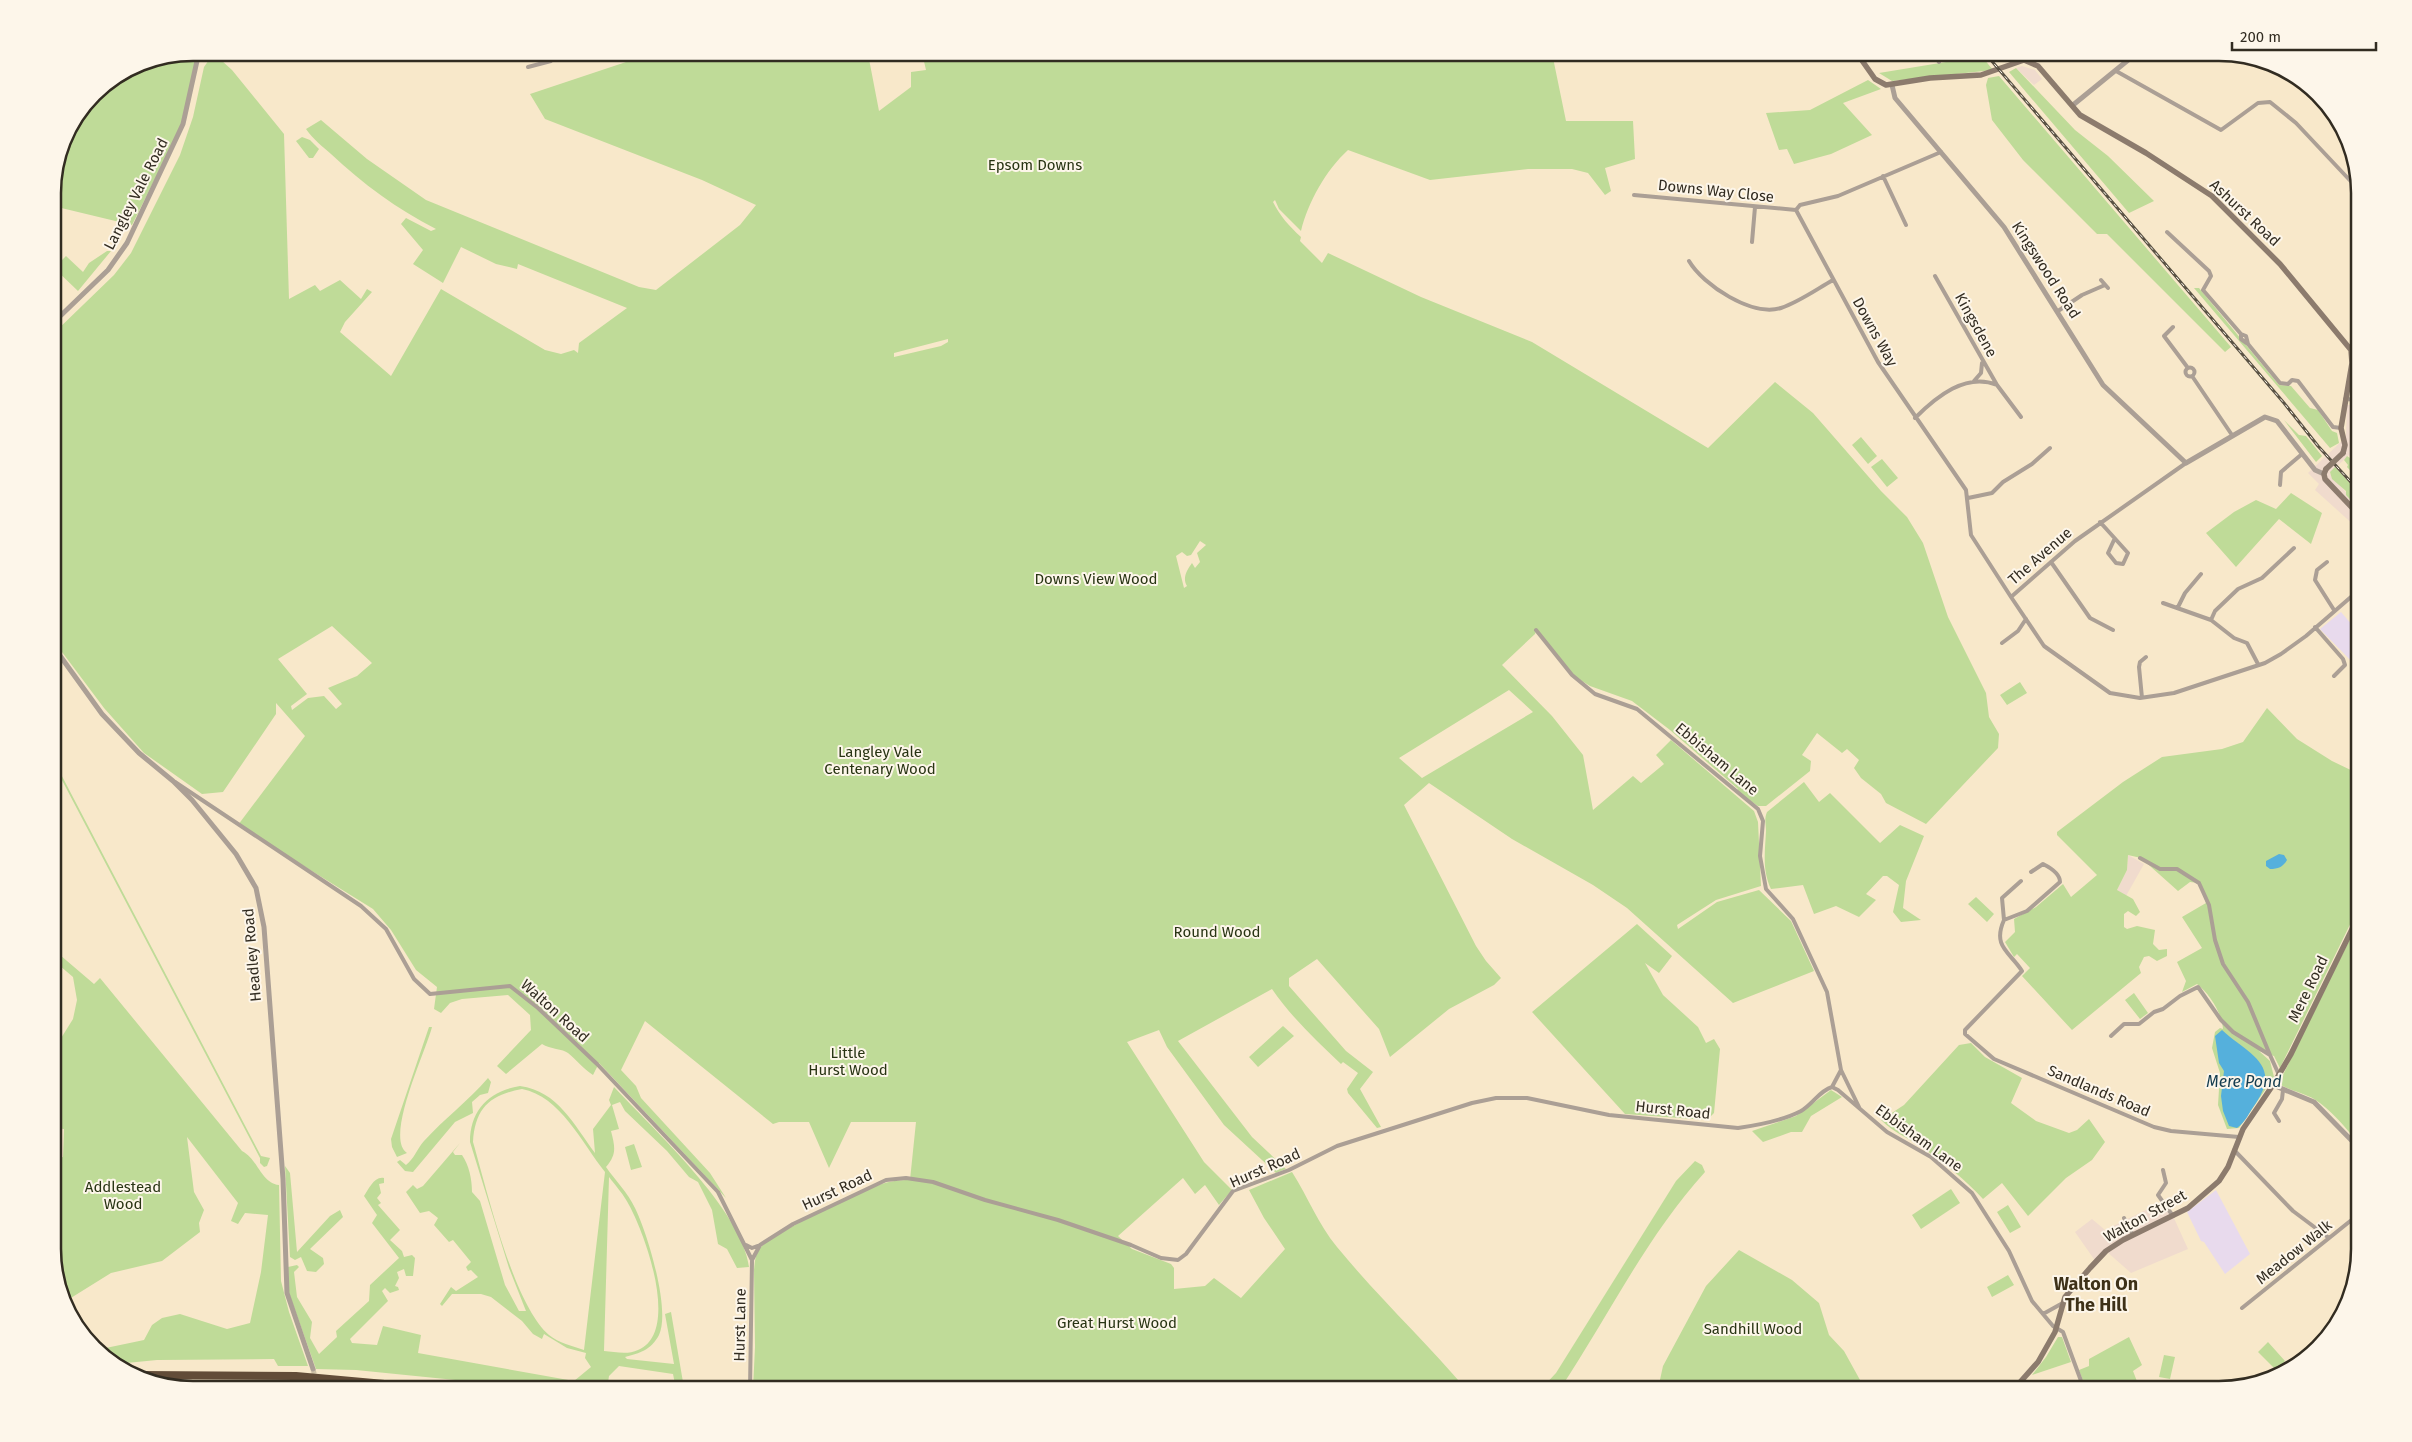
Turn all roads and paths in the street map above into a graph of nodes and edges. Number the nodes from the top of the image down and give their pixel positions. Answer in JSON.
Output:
{"nodes":[{"id":1,"x":197,"y":61,"type":"edge"},
{"id":2,"x":552,"y":61,"type":"edge"},
{"id":3,"x":1862,"y":61,"type":"edge"},
{"id":4,"x":2021,"y":61,"type":"edge"},
{"id":5,"x":2026,"y":61,"type":"edge"},
{"id":6,"x":2128,"y":61,"type":"edge"},
{"id":7,"x":528,"y":67,"type":"dead end"},
{"id":8,"x":2116,"y":71,"type":"junction"},
{"id":9,"x":1892,"y":85,"type":"junction"},
{"id":10,"x":2074,"y":105,"type":"junction"},
{"id":11,"x":1942,"y":152,"type":"junction"},
{"id":12,"x":1883,"y":176,"type":"junction"},
{"id":13,"x":2349,"y":180,"type":"edge"},
{"id":14,"x":1634,"y":195,"type":"dead end"},
{"id":15,"x":1755,"y":207,"type":"junction"},
{"id":16,"x":1796,"y":210,"type":"junction"},
{"id":17,"x":1906,"y":225,"type":"dead end"},
{"id":18,"x":2167,"y":232,"type":"dead end"},
{"id":19,"x":1752,"y":242,"type":"dead end"},
{"id":20,"x":1689,"y":260,"type":"dead end"},
{"id":21,"x":1936,"y":276,"type":"dead end"},
{"id":22,"x":1833,"y":280,"type":"junction"},
{"id":23,"x":2101,"y":280,"type":"dead end"},
{"id":24,"x":2058,"y":311,"type":"junction"},
{"id":25,"x":62,"y":314,"type":"edge"},
{"id":26,"x":2173,"y":328,"type":"dead end"},
{"id":27,"x":2350,"y":349,"type":"edge"},
{"id":28,"x":1982,"y":361,"type":"junction"},
{"id":29,"x":2350,"y":371,"type":"edge"},
{"id":30,"x":1974,"y":381,"type":"junction"},
{"id":31,"x":1997,"y":385,"type":"junction"},
{"id":32,"x":2345,"y":399,"type":"junction"},
{"id":33,"x":2350,"y":399,"type":"edge"},
{"id":34,"x":2020,"y":417,"type":"dead end"},
{"id":35,"x":1915,"y":418,"type":"junction"},
{"id":36,"x":2341,"y":428,"type":"junction"},
{"id":37,"x":2232,"y":435,"type":"junction"},
{"id":38,"x":2050,"y":448,"type":"dead end"},
{"id":39,"x":2302,"y":454,"type":"junction"},
{"id":40,"x":2186,"y":463,"type":"junction"},
{"id":41,"x":2325,"y":471,"type":"junction"},
{"id":42,"x":2280,"y":485,"type":"dead end"},
{"id":43,"x":1968,"y":498,"type":"junction"},
{"id":44,"x":2350,"y":506,"type":"edge"},
{"id":45,"x":2100,"y":522,"type":"junction"},
{"id":46,"x":2114,"y":540,"type":"junction"},
{"id":47,"x":2294,"y":548,"type":"dead end"},
{"id":48,"x":2050,"y":562,"type":"junction"},
{"id":49,"x":2327,"y":562,"type":"dead end"},
{"id":50,"x":2202,"y":574,"type":"dead end"},
{"id":51,"x":2011,"y":597,"type":"junction"},
{"id":52,"x":2350,"y":597,"type":"edge"},
{"id":53,"x":2163,"y":603,"type":"dead end"},
{"id":54,"x":2178,"y":607,"type":"junction"},
{"id":55,"x":2334,"y":610,"type":"junction"},
{"id":56,"x":2026,"y":618,"type":"junction"},
{"id":57,"x":2211,"y":620,"type":"junction"},
{"id":58,"x":2315,"y":627,"type":"junction"},
{"id":59,"x":1536,"y":630,"type":"dead end"},
{"id":60,"x":2113,"y":630,"type":"dead end"},
{"id":61,"x":2002,"y":643,"type":"dead end"},
{"id":62,"x":2146,"y":657,"type":"dead end"},
{"id":63,"x":62,"y":658,"type":"edge"},
{"id":64,"x":2258,"y":664,"type":"junction"},
{"id":65,"x":2334,"y":676,"type":"dead end"},
{"id":66,"x":2142,"y":698,"type":"junction"},
{"id":67,"x":173,"y":781,"type":"junction"},
{"id":68,"x":2140,"y":858,"type":"dead end"},
{"id":69,"x":2031,"y":872,"type":"dead end"},
{"id":70,"x":2021,"y":881,"type":"dead end"},
{"id":71,"x":2004,"y":920,"type":"junction"},
{"id":72,"x":2351,"y":932,"type":"edge"},
{"id":73,"x":2112,"y":1036,"type":"dead end"},
{"id":74,"x":2270,"y":1055,"type":"junction"},
{"id":75,"x":1841,"y":1070,"type":"junction"},
{"id":76,"x":2279,"y":1075,"type":"junction"},
{"id":77,"x":1845,"y":1080,"type":"junction"},
{"id":78,"x":2273,"y":1085,"type":"junction"},
{"id":79,"x":1832,"y":1087,"type":"junction"},
{"id":80,"x":1838,"y":1090,"type":"junction"},
{"id":81,"x":2283,"y":1090,"type":"junction"},
{"id":82,"x":1859,"y":1107,"type":"junction"},
{"id":83,"x":2279,"y":1121,"type":"dead end"},
{"id":84,"x":2239,"y":1137,"type":"junction"},
{"id":85,"x":2351,"y":1139,"type":"edge"},
{"id":86,"x":2234,"y":1150,"type":"junction"},
{"id":87,"x":2163,"y":1170,"type":"dead end"},
{"id":88,"x":2173,"y":1216,"type":"junction"},
{"id":89,"x":2124,"y":1218,"type":"dead end"},
{"id":90,"x":2351,"y":1221,"type":"edge"},
{"id":91,"x":2133,"y":1235,"type":"junction"},
{"id":92,"x":2330,"y":1238,"type":"junction"},
{"id":93,"x":746,"y":1245,"type":"junction"},
{"id":94,"x":760,"y":1245,"type":"junction"},
{"id":95,"x":752,"y":1260,"type":"junction"},
{"id":96,"x":2061,"y":1304,"type":"junction"},
{"id":97,"x":2242,"y":1308,"type":"dead end"},
{"id":98,"x":2043,"y":1314,"type":"junction"},
{"id":99,"x":2057,"y":1328,"type":"junction"},
{"id":100,"x":314,"y":1369,"type":"tunnel mouth"},
{"id":101,"x":159,"y":1376,"type":"edge"},
{"id":102,"x":347,"y":1381,"type":"edge"},
{"id":103,"x":750,"y":1381,"type":"edge"},
{"id":104,"x":2022,"y":1381,"type":"edge"},
{"id":105,"x":2081,"y":1381,"type":"edge"}],
"edges":[{"from":1,"to":25,"type":"street","name":"Langley Vale Road"},
{"from":2,"to":7,"type":"street"},
{"from":3,"to":9,"type":"main road"},
{"from":4,"to":9,"type":"main road"},
{"from":5,"to":10,"type":"main road","name":"Ashurst Road"},
{"from":6,"to":8,"type":"street"},
{"from":8,"to":10,"type":"street"},
{"from":8,"to":13,"type":"street"},
{"from":9,"to":11,"type":"street","name":"Kingswood Road"},
{"from":10,"to":27,"type":"main road","name":"Ashurst Road"},
{"from":11,"to":12,"type":"street"},
{"from":11,"to":24,"type":"street","name":"Kingswood Road"},
{"from":12,"to":16,"type":"street"},
{"from":12,"to":17,"type":"street"},
{"from":14,"to":15,"type":"street","name":"Downs Way Close"},
{"from":15,"to":16,"type":"street","name":"Downs Way Close"},
{"from":15,"to":19,"type":"street"},
{"from":16,"to":22,"type":"street","name":"Downs Way"},
{"from":18,"to":36,"type":"street"},
{"from":20,"to":22,"type":"street"},
{"from":21,"to":28,"type":"street","name":"Kingsdene"},
{"from":22,"to":35,"type":"street","name":"Downs Way"},
{"from":23,"to":24,"type":"street"},
{"from":24,"to":40,"type":"street","name":"Kingswood Road"},
{"from":26,"to":37,"type":"street"},
{"from":28,"to":30,"type":"street"},
{"from":28,"to":31,"type":"street","name":"Kingsdene"},
{"from":29,"to":32,"type":"main road"},
{"from":30,"to":31,"type":"street"},
{"from":30,"to":35,"type":"street"},
{"from":31,"to":34,"type":"street","name":"Kingsdene"},
{"from":32,"to":33,"type":"street"},
{"from":32,"to":36,"type":"main road"},
{"from":35,"to":43,"type":"street","name":"Downs Way"},
{"from":36,"to":41,"type":"main road","bridge":true},
{"from":37,"to":39,"type":"street","name":"The Avenue"},
{"from":37,"to":40,"type":"street","name":"The Avenue"},
{"from":38,"to":43,"type":"street"},
{"from":39,"to":41,"type":"street","name":"The Avenue"},
{"from":39,"to":42,"type":"street"},
{"from":40,"to":45,"type":"street","name":"The Avenue"},
{"from":41,"to":44,"type":"main road"},
{"from":43,"to":51,"type":"street","name":"Downs Way"},
{"from":45,"to":46,"type":"street"},
{"from":45,"to":48,"type":"street","name":"The Avenue"},
{"from":46,"to":46,"type":"street"},
{"from":47,"to":57,"type":"street"},
{"from":48,"to":51,"type":"street","name":"The Avenue"},
{"from":48,"to":60,"type":"street"},
{"from":49,"to":55,"type":"street"},
{"from":50,"to":54,"type":"street"},
{"from":51,"to":56,"type":"street","name":"The Avenue"},
{"from":52,"to":55,"type":"street","name":"The Avenue"},
{"from":53,"to":54,"type":"street"},
{"from":54,"to":57,"type":"street"},
{"from":55,"to":58,"type":"street","name":"The Avenue"},
{"from":56,"to":61,"type":"street"},
{"from":56,"to":66,"type":"street","name":"The Avenue"},
{"from":57,"to":64,"type":"street"},
{"from":58,"to":64,"type":"street","name":"The Avenue"},
{"from":58,"to":65,"type":"street"},
{"from":59,"to":75,"type":"street","name":"Ebbisham Lane"},
{"from":62,"to":66,"type":"street"},
{"from":63,"to":67,"type":"street","name":"Headley Road"},
{"from":64,"to":66,"type":"street","name":"The Avenue"},
{"from":67,"to":93,"type":"street","name":"Walton Road"},
{"from":67,"to":100,"type":"street","name":"Headley Road"},
{"from":68,"to":74,"type":"street"},
{"from":69,"to":71,"type":"street"},
{"from":70,"to":71,"type":"street"},
{"from":71,"to":84,"type":"street","name":"Sandlands Road"},
{"from":72,"to":76,"type":"main road","name":"Mere Road"},
{"from":73,"to":74,"type":"street"},
{"from":74,"to":76,"type":"street"},
{"from":75,"to":77,"type":"street","name":"Ebbisham Lane"},
{"from":75,"to":79,"type":"street"},
{"from":76,"to":78,"type":"main road","name":"Walton Street"},
{"from":77,"to":80,"type":"street"},
{"from":77,"to":82,"type":"street","name":"Ebbisham Lane"},
{"from":78,"to":81,"type":"street"},
{"from":78,"to":84,"type":"main road","name":"Walton Street"},
{"from":79,"to":80,"type":"street","name":"Ebbisham Lane"},
{"from":79,"to":94,"type":"street","name":"Hurst Road"},
{"from":80,"to":82,"type":"street","name":"Ebbisham Lane"},
{"from":81,"to":83,"type":"street"},
{"from":81,"to":85,"type":"street"},
{"from":82,"to":98,"type":"street","name":"Ebbisham Lane"},
{"from":84,"to":86,"type":"main road","name":"Walton Street"},
{"from":86,"to":88,"type":"main road","name":"Walton Street"},
{"from":86,"to":92,"type":"street"},
{"from":87,"to":88,"type":"street"},
{"from":88,"to":91,"type":"main road","name":"Walton Street"},
{"from":89,"to":91,"type":"street"},
{"from":90,"to":92,"type":"street","name":"Meadow Walk"},
{"from":91,"to":96,"type":"main road","name":"Walton Street"},
{"from":92,"to":97,"type":"street","name":"Meadow Walk"},
{"from":93,"to":94,"type":"street"},
{"from":93,"to":95,"type":"street","name":"Walton Road"},
{"from":94,"to":95,"type":"street","name":"Hurst Road"},
{"from":95,"to":103,"type":"street","name":"Hurst Lane"},
{"from":96,"to":98,"type":"street"},
{"from":96,"to":99,"type":"main road","name":"Walton Street"},
{"from":98,"to":99,"type":"street","name":"Ebbisham Lane"},
{"from":99,"to":104,"type":"main road","name":"Walton Street"},
{"from":99,"to":105,"type":"street","name":"Ebbisham Lane"},
{"from":101,"to":102,"type":"highway"}]}
